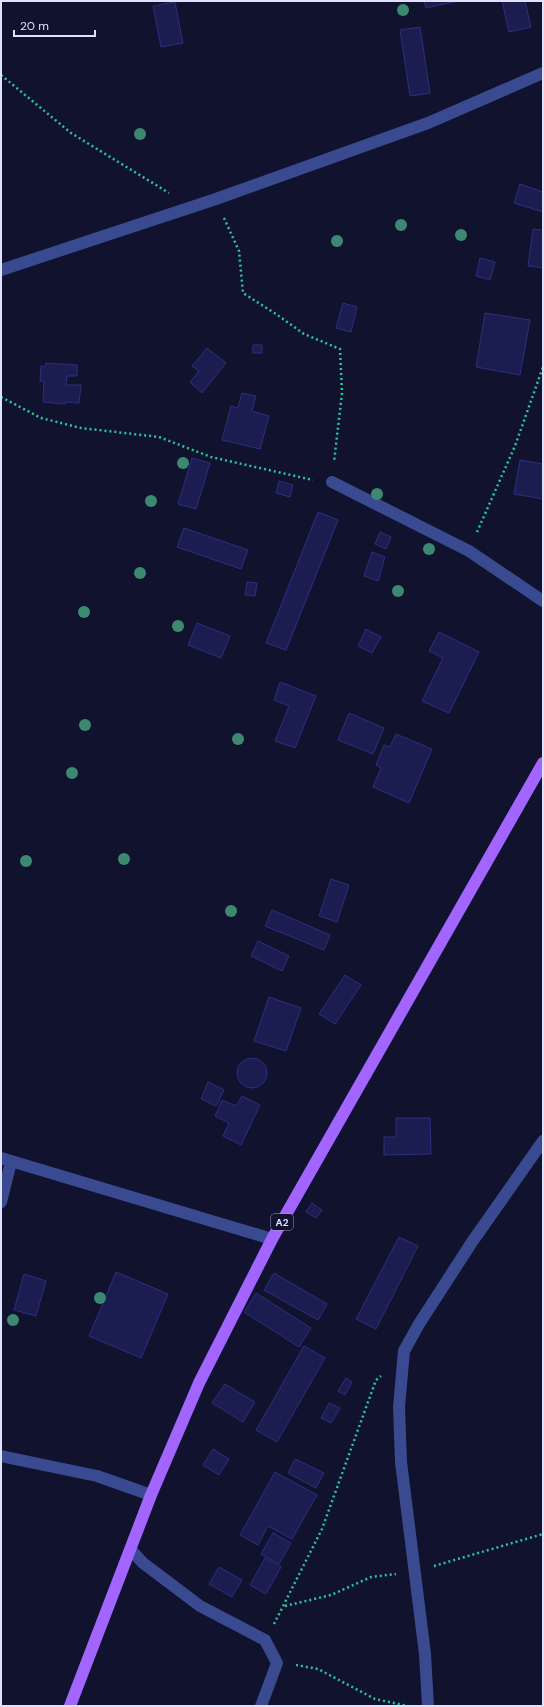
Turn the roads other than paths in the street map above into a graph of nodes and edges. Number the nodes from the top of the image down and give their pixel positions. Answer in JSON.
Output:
{"nodes":[{"id":1,"x":543,"y":73,"type":"edge"},
{"id":2,"x":1,"y":270,"type":"edge"},
{"id":3,"x":332,"y":482,"type":"road end"},
{"id":4,"x":543,"y":601,"type":"edge"},
{"id":5,"x":543,"y":763,"type":"edge"},
{"id":6,"x":543,"y":1141,"type":"edge"},
{"id":7,"x":6,"y":1160,"type":"edge"},
{"id":8,"x":1,"y":1202,"type":"edge"},
{"id":9,"x":272,"y":1239,"type":"junction"},
{"id":10,"x":1,"y":1456,"type":"edge"},
{"id":11,"x":151,"y":1495,"type":"junction"},
{"id":12,"x":131,"y":1550,"type":"junction"},
{"id":13,"x":70,"y":1706,"type":"edge"},
{"id":14,"x":261,"y":1706,"type":"edge"},
{"id":15,"x":428,"y":1706,"type":"edge"}],
"edges":[{"from":1,"to":2,"type":"street"},
{"from":3,"to":4,"type":"street"},
{"from":5,"to":9,"type":"main road","number":"A2"},
{"from":6,"to":15,"type":"street"},
{"from":7,"to":8,"type":"street"},
{"from":7,"to":9,"type":"street"},
{"from":9,"to":11,"type":"main road","number":"A2"},
{"from":10,"to":11,"type":"street"},
{"from":11,"to":12,"type":"main road","number":"A2"},
{"from":12,"to":13,"type":"main road","number":"A2"},
{"from":12,"to":14,"type":"street"}]}
